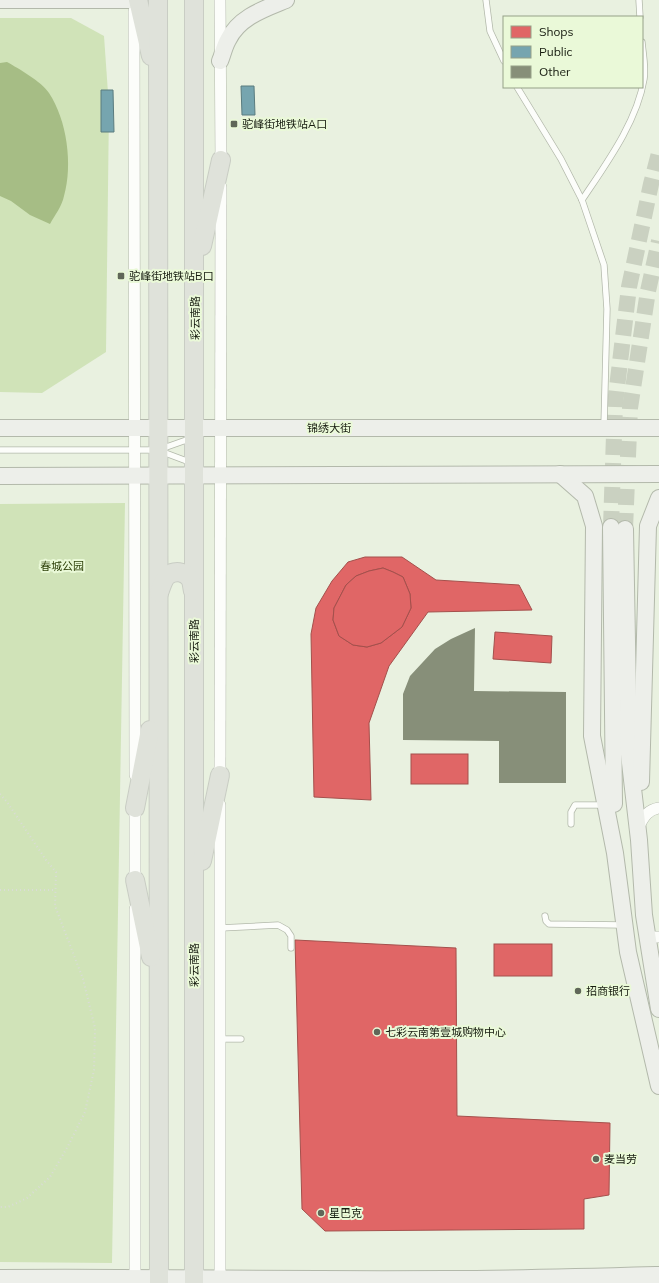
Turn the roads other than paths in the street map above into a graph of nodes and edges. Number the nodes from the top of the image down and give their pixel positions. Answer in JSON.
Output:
{"nodes":[{"id":1,"x":0,"y":0,"type":"edge"},
{"id":2,"x":134,"y":0,"type":"edge"},
{"id":3,"x":138,"y":0,"type":"edge"},
{"id":4,"x":158,"y":0,"type":"edge"},
{"id":5,"x":194,"y":0,"type":"edge"},
{"id":6,"x":220,"y":0,"type":"edge"},
{"id":7,"x":286,"y":0,"type":"edge"},
{"id":8,"x":486,"y":0,"type":"edge"},
{"id":9,"x":639,"y":0,"type":"edge"},
{"id":10,"x":640,"y":16,"type":"edge"},
{"id":11,"x":503,"y":59,"type":"edge"},
{"id":12,"x":643,"y":60,"type":"edge"},
{"id":13,"x":220,"y":61,"type":"junction"},
{"id":14,"x":643,"y":83,"type":"edge"},
{"id":15,"x":518,"y":88,"type":"edge"},
{"id":16,"x":642,"y":88,"type":"edge"},
{"id":17,"x":158,"y":90,"type":"junction"},
{"id":18,"x":221,"y":160,"type":"junction"},
{"id":19,"x":582,"y":200,"type":"junction"},
{"id":20,"x":195,"y":278,"type":"junction"},
{"id":21,"x":0,"y":428,"type":"edge"},
{"id":22,"x":135,"y":428,"type":"junction"},
{"id":23,"x":158,"y":428,"type":"junction"},
{"id":24,"x":220,"y":428,"type":"junction"},
{"id":25,"x":604,"y":428,"type":"junction"},
{"id":26,"x":659,"y":428,"type":"edge"},
{"id":27,"x":194,"y":433,"type":"junction"},
{"id":28,"x":0,"y":450,"type":"edge"},
{"id":29,"x":135,"y":450,"type":"junction"},
{"id":30,"x":158,"y":450,"type":"junction"},
{"id":31,"x":203,"y":470,"type":"junction"},
{"id":32,"x":560,"y":474,"type":"junction"},
{"id":33,"x":659,"y":474,"type":"edge"},
{"id":34,"x":135,"y":475,"type":"junction"},
{"id":35,"x":158,"y":475,"type":"junction"},
{"id":36,"x":0,"y":476,"type":"edge"},
{"id":37,"x":659,"y":498,"type":"edge"},
{"id":38,"x":158,"y":594,"type":"junction"},
{"id":39,"x":194,"y":596,"type":"junction"},
{"id":40,"x":158,"y":690,"type":"junction"},
{"id":41,"x":220,"y":775,"type":"junction"},
{"id":42,"x":606,"y":805,"type":"junction"},
{"id":43,"x":135,"y":808,"type":"junction"},
{"id":44,"x":659,"y":808,"type":"edge"},
{"id":45,"x":571,"y":824,"type":"dead end"},
{"id":46,"x":639,"y":833,"type":"junction"},
{"id":47,"x":616,"y":853,"type":"junction"},
{"id":48,"x":135,"y":880,"type":"junction"},
{"id":49,"x":194,"y":897,"type":"junction"},
{"id":50,"x":545,"y":916,"type":"dead end"},
{"id":51,"x":625,"y":925,"type":"junction"},
{"id":52,"x":220,"y":928,"type":"junction"},
{"id":53,"x":653,"y":937,"type":"edge"},
{"id":54,"x":291,"y":948,"type":"dead end"},
{"id":55,"x":159,"y":995,"type":"junction"},
{"id":56,"x":659,"y":1009,"type":"edge"},
{"id":57,"x":220,"y":1039,"type":"junction"},
{"id":58,"x":241,"y":1040,"type":"dead end"},
{"id":59,"x":659,"y":1086,"type":"edge"},
{"id":60,"x":659,"y":1275,"type":"edge"},
{"id":61,"x":0,"y":1278,"type":"edge"},
{"id":62,"x":135,"y":1280,"type":"edge"},
{"id":63,"x":159,"y":1280,"type":"edge"},
{"id":64,"x":194,"y":1281,"type":"edge"},
{"id":65,"x":220,"y":1281,"type":"edge"}],
"edges":[{"from":1,"to":2,"type":"main road"},
{"from":2,"to":22,"type":"street"},
{"from":3,"to":17,"type":"main road"},
{"from":4,"to":17,"type":"main road"},
{"from":5,"to":20,"type":"main road","name":"彩云南路"},
{"from":6,"to":13,"type":"street"},
{"from":7,"to":13,"type":"main road"},
{"from":8,"to":11,"type":"lane"},
{"from":9,"to":10,"type":"lane"},
{"from":12,"to":14,"type":"lane"},
{"from":13,"to":18,"type":"street"},
{"from":15,"to":19,"type":"lane"},
{"from":16,"to":19,"type":"lane"},
{"from":17,"to":23,"type":"main road"},
{"from":18,"to":20,"type":"main road"},
{"from":18,"to":24,"type":"street"},
{"from":19,"to":25,"type":"lane"},
{"from":20,"to":27,"type":"main road","name":"彩云南路"},
{"from":21,"to":22,"type":"main road","name":"锦绣大街"},
{"from":22,"to":23,"type":"main road","name":"锦绣大街"},
{"from":22,"to":29,"type":"street"},
{"from":23,"to":27,"type":"main road","name":"锦绣大街"},
{"from":23,"to":30,"type":"main road"},
{"from":24,"to":25,"type":"main road","name":"锦绣大街"},
{"from":24,"to":27,"type":"main road","name":"锦绣大街"},
{"from":24,"to":31,"type":"street"},
{"from":25,"to":26,"type":"main road","name":"锦绣大街"},
{"from":27,"to":30,"type":"lane"},
{"from":27,"to":31,"type":"main road","name":"彩云南路"},
{"from":28,"to":29,"type":"lane"},
{"from":29,"to":30,"type":"lane"},
{"from":29,"to":34,"type":"street"},
{"from":30,"to":31,"type":"lane"},
{"from":30,"to":35,"type":"main road"},
{"from":31,"to":32,"type":"main road"},
{"from":31,"to":35,"type":"main road"},
{"from":31,"to":39,"type":"main road","name":"彩云南路"},
{"from":31,"to":41,"type":"street"},
{"from":32,"to":33,"type":"main road"},
{"from":32,"to":42,"type":"main road"},
{"from":34,"to":35,"type":"main road"},
{"from":34,"to":36,"type":"main road"},
{"from":34,"to":43,"type":"street"},
{"from":35,"to":38,"type":"main road"},
{"from":37,"to":46,"type":"main road"},
{"from":38,"to":39,"type":"main road"},
{"from":38,"to":40,"type":"main road"},
{"from":39,"to":49,"type":"main road","name":"彩云南路"},
{"from":40,"to":43,"type":"main road"},
{"from":40,"to":55,"type":"main road"},
{"from":41,"to":49,"type":"main road"},
{"from":41,"to":52,"type":"street"},
{"from":42,"to":45,"type":"lane"},
{"from":42,"to":47,"type":"main road"},
{"from":43,"to":48,"type":"street"},
{"from":44,"to":46,"type":"street"},
{"from":46,"to":47,"type":"main road"},
{"from":46,"to":53,"type":"main road"},
{"from":47,"to":51,"type":"main road"},
{"from":48,"to":55,"type":"main road"},
{"from":48,"to":62,"type":"street"},
{"from":49,"to":64,"type":"main road","name":"彩云南路"},
{"from":50,"to":51,"type":"lane"},
{"from":51,"to":59,"type":"main road"},
{"from":52,"to":54,"type":"lane"},
{"from":52,"to":57,"type":"street"},
{"from":53,"to":56,"type":"main road"},
{"from":55,"to":63,"type":"main road"},
{"from":57,"to":58,"type":"lane"},
{"from":57,"to":65,"type":"street"},
{"from":60,"to":65,"type":"main road"},
{"from":61,"to":62,"type":"main road"},
{"from":62,"to":63,"type":"main road"},
{"from":63,"to":64,"type":"main road"},
{"from":64,"to":65,"type":"main road"}]}
